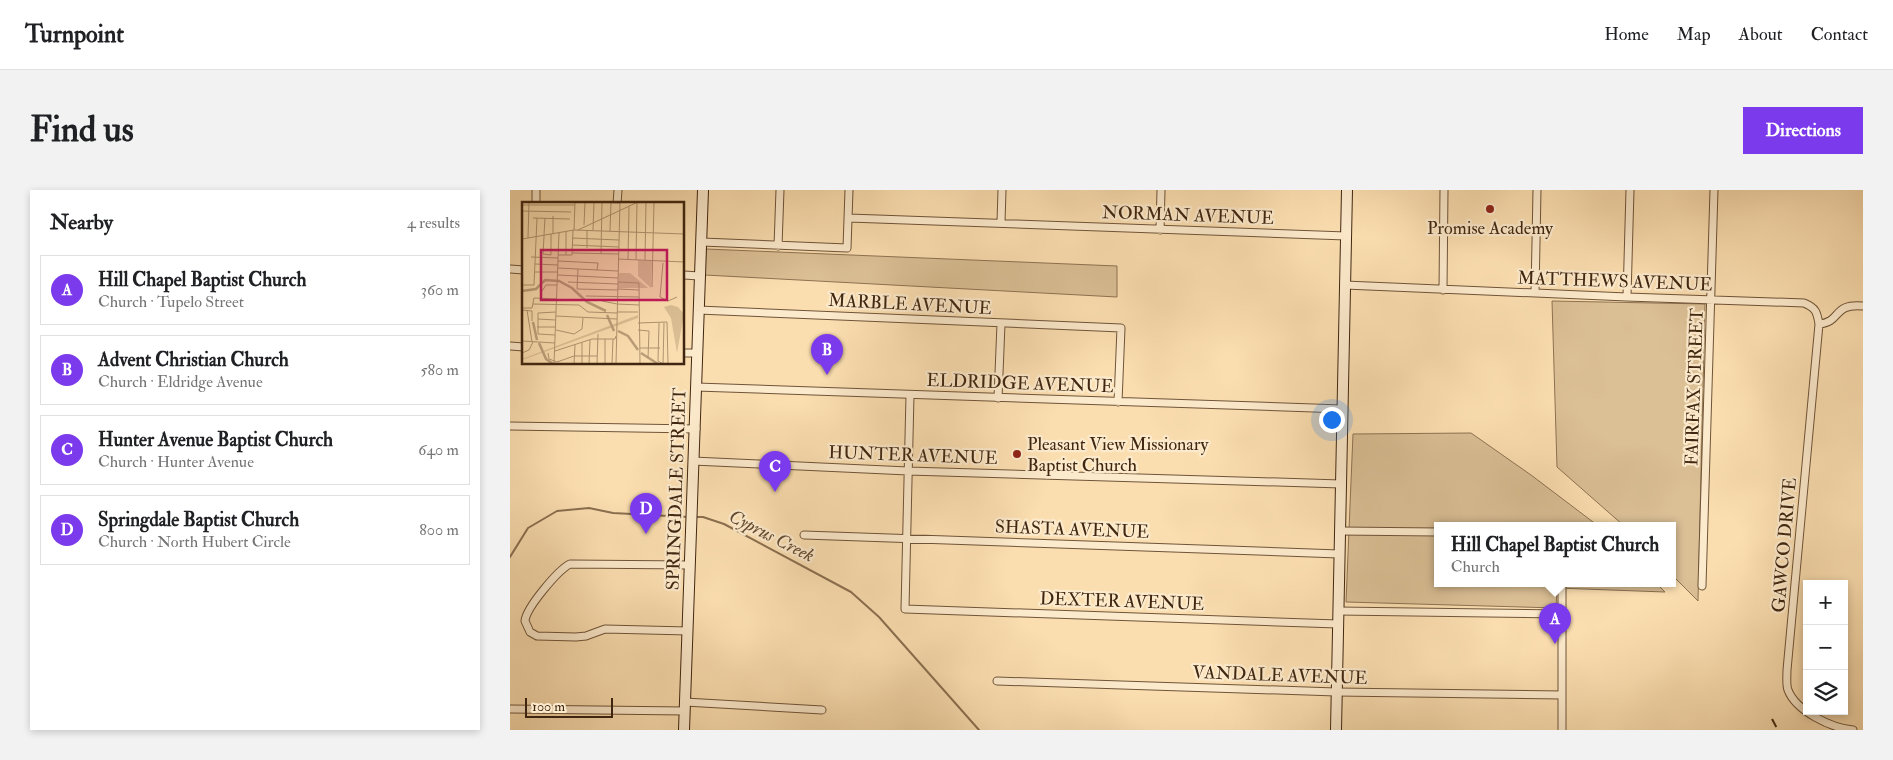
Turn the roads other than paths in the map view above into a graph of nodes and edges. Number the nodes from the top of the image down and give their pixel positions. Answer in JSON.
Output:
{"nodes":[{"id":1,"x":703,"y":190,"type":"edge"},
{"id":2,"x":780,"y":190,"type":"edge"},
{"id":3,"x":849,"y":190,"type":"edge"},
{"id":4,"x":1002,"y":190,"type":"edge"},
{"id":5,"x":1161,"y":190,"type":"edge"},
{"id":6,"x":1347,"y":190,"type":"edge"},
{"id":7,"x":1444,"y":190,"type":"edge"},
{"id":8,"x":1537,"y":190,"type":"edge"},
{"id":9,"x":1630,"y":190,"type":"edge"},
{"id":10,"x":1714,"y":190,"type":"edge"},
{"id":11,"x":848,"y":218,"type":"junction"},
{"id":12,"x":1001,"y":222,"type":"junction"},
{"id":13,"x":1160,"y":230,"type":"junction"},
{"id":14,"x":1346,"y":236,"type":"junction"},
{"id":15,"x":702,"y":242,"type":"junction"},
{"id":16,"x":778,"y":246,"type":"junction"},
{"id":17,"x":685,"y":275,"type":"edge"},
{"id":18,"x":699,"y":276,"type":"junction"},
{"id":19,"x":1345,"y":285,"type":"junction"},
{"id":20,"x":1443,"y":290,"type":"junction"},
{"id":21,"x":1534,"y":293,"type":"junction"},
{"id":22,"x":1627,"y":297,"type":"junction"},
{"id":23,"x":1711,"y":300,"type":"junction"},
{"id":24,"x":1863,"y":306,"type":"edge"},
{"id":25,"x":698,"y":310,"type":"junction"},
{"id":26,"x":1001,"y":324,"type":"junction"},
{"id":27,"x":1819,"y":324,"type":"junction"},
{"id":28,"x":685,"y":353,"type":"edge"},
{"id":29,"x":696,"y":353,"type":"junction"},
{"id":30,"x":696,"y":387,"type":"junction"},
{"id":31,"x":910,"y":395,"type":"junction"},
{"id":32,"x":998,"y":398,"type":"junction"},
{"id":33,"x":1118,"y":402,"type":"junction"},
{"id":34,"x":1342,"y":409,"type":"junction"},
{"id":35,"x":510,"y":426,"type":"edge"},
{"id":36,"x":696,"y":429,"type":"junction"},
{"id":37,"x":694,"y":461,"type":"junction"},
{"id":38,"x":908,"y":471,"type":"junction"},
{"id":39,"x":1341,"y":484,"type":"junction"},
{"id":40,"x":1340,"y":531,"type":"junction"},
{"id":41,"x":1434,"y":532,"type":"edge"},
{"id":42,"x":804,"y":535,"type":"dead end"},
{"id":43,"x":906,"y":538,"type":"junction"},
{"id":44,"x":1339,"y":554,"type":"junction"},
{"id":45,"x":690,"y":565,"type":"junction"},
{"id":46,"x":1702,"y":586,"type":"dead end"},
{"id":47,"x":1562,"y":587,"type":"edge"},
{"id":48,"x":1338,"y":611,"type":"junction"},
{"id":49,"x":1561,"y":614,"type":"junction"},
{"id":50,"x":1338,"y":624,"type":"junction"},
{"id":51,"x":688,"y":631,"type":"junction"},
{"id":52,"x":998,"y":681,"type":"dead end"},
{"id":53,"x":1336,"y":692,"type":"junction"},
{"id":54,"x":1562,"y":695,"type":"junction"},
{"id":55,"x":685,"y":707,"type":"junction"},
{"id":56,"x":510,"y":709,"type":"edge"},
{"id":57,"x":822,"y":710,"type":"dead end"},
{"id":58,"x":684,"y":730,"type":"edge"},
{"id":59,"x":1336,"y":730,"type":"edge"},
{"id":60,"x":1562,"y":730,"type":"edge"},
{"id":61,"x":1853,"y":730,"type":"edge"}],
"edges":[{"from":1,"to":15,"type":"main road","name":"SPRINGDALE STREET"},
{"from":2,"to":16,"type":"street"},
{"from":3,"to":11,"type":"street"},
{"from":4,"to":12,"type":"street"},
{"from":5,"to":13,"type":"street"},
{"from":6,"to":14,"type":"main road"},
{"from":7,"to":20,"type":"street"},
{"from":8,"to":21,"type":"street"},
{"from":9,"to":22,"type":"street"},
{"from":10,"to":23,"type":"street","name":"FAIRFAX STREET"},
{"from":11,"to":12,"type":"street","name":"NORMAN AVENUE"},
{"from":11,"to":16,"type":"street"},
{"from":12,"to":13,"type":"street","name":"NORMAN AVENUE"},
{"from":13,"to":14,"type":"street","name":"NORMAN AVENUE"},
{"from":14,"to":19,"type":"main road"},
{"from":15,"to":16,"type":"street"},
{"from":15,"to":18,"type":"main road","name":"SPRINGDALE STREET"},
{"from":17,"to":18,"type":"street"},
{"from":18,"to":25,"type":"main road","name":"SPRINGDALE STREET"},
{"from":19,"to":20,"type":"street","name":"MATTHEWS AVENUE"},
{"from":19,"to":34,"type":"main road"},
{"from":20,"to":21,"type":"street","name":"MATTHEWS AVENUE"},
{"from":21,"to":22,"type":"street","name":"MATTHEWS AVENUE"},
{"from":22,"to":23,"type":"street","name":"MATTHEWS AVENUE"},
{"from":23,"to":27,"type":"street","name":"MATTHEWS AVENUE"},
{"from":23,"to":46,"type":"street","name":"FAIRFAX STREET"},
{"from":24,"to":27,"type":"street"},
{"from":25,"to":26,"type":"street","name":"MARBLE AVENUE"},
{"from":25,"to":29,"type":"main road","name":"SPRINGDALE STREET"},
{"from":26,"to":32,"type":"street"},
{"from":26,"to":33,"type":"street","name":"MARBLE AVENUE"},
{"from":27,"to":61,"type":"street","name":"GAWCO DRIVE"},
{"from":28,"to":29,"type":"street"},
{"from":29,"to":30,"type":"main road","name":"SPRINGDALE STREET"},
{"from":30,"to":31,"type":"street","name":"ELDRIDGE AVENUE"},
{"from":30,"to":36,"type":"main road","name":"SPRINGDALE STREET"},
{"from":31,"to":32,"type":"street","name":"ELDRIDGE AVENUE"},
{"from":31,"to":38,"type":"street"},
{"from":32,"to":33,"type":"street","name":"ELDRIDGE AVENUE"},
{"from":33,"to":34,"type":"street","name":"ELDRIDGE AVENUE"},
{"from":34,"to":39,"type":"main road"},
{"from":35,"to":36,"type":"street"},
{"from":36,"to":37,"type":"main road","name":"SPRINGDALE STREET"},
{"from":37,"to":38,"type":"street","name":"HUNTER AVENUE"},
{"from":37,"to":45,"type":"main road","name":"SPRINGDALE STREET"},
{"from":38,"to":39,"type":"street","name":"HUNTER AVENUE"},
{"from":38,"to":43,"type":"street"},
{"from":39,"to":40,"type":"main road"},
{"from":40,"to":41,"type":"street"},
{"from":40,"to":44,"type":"main road"},
{"from":42,"to":43,"type":"street","name":"SHASTA AVENUE"},
{"from":43,"to":44,"type":"street","name":"SHASTA AVENUE"},
{"from":43,"to":50,"type":"street","name":"DEXTER AVENUE"},
{"from":44,"to":48,"type":"main road"},
{"from":45,"to":51,"type":"main road","name":"SPRINGDALE STREET"},
{"from":45,"to":51,"type":"street"},
{"from":47,"to":49,"type":"street"},
{"from":48,"to":49,"type":"street"},
{"from":48,"to":50,"type":"main road"},
{"from":49,"to":54,"type":"street"},
{"from":50,"to":53,"type":"main road"},
{"from":51,"to":55,"type":"main road","name":"SPRINGDALE STREET"},
{"from":52,"to":53,"type":"street","name":"VANDALE AVENUE"},
{"from":53,"to":54,"type":"street","name":"VANDALE AVENUE"},
{"from":53,"to":59,"type":"main road"},
{"from":54,"to":60,"type":"street"},
{"from":55,"to":56,"type":"street"},
{"from":55,"to":57,"type":"street"},
{"from":55,"to":58,"type":"main road","name":"SPRINGDALE STREET"}]}
